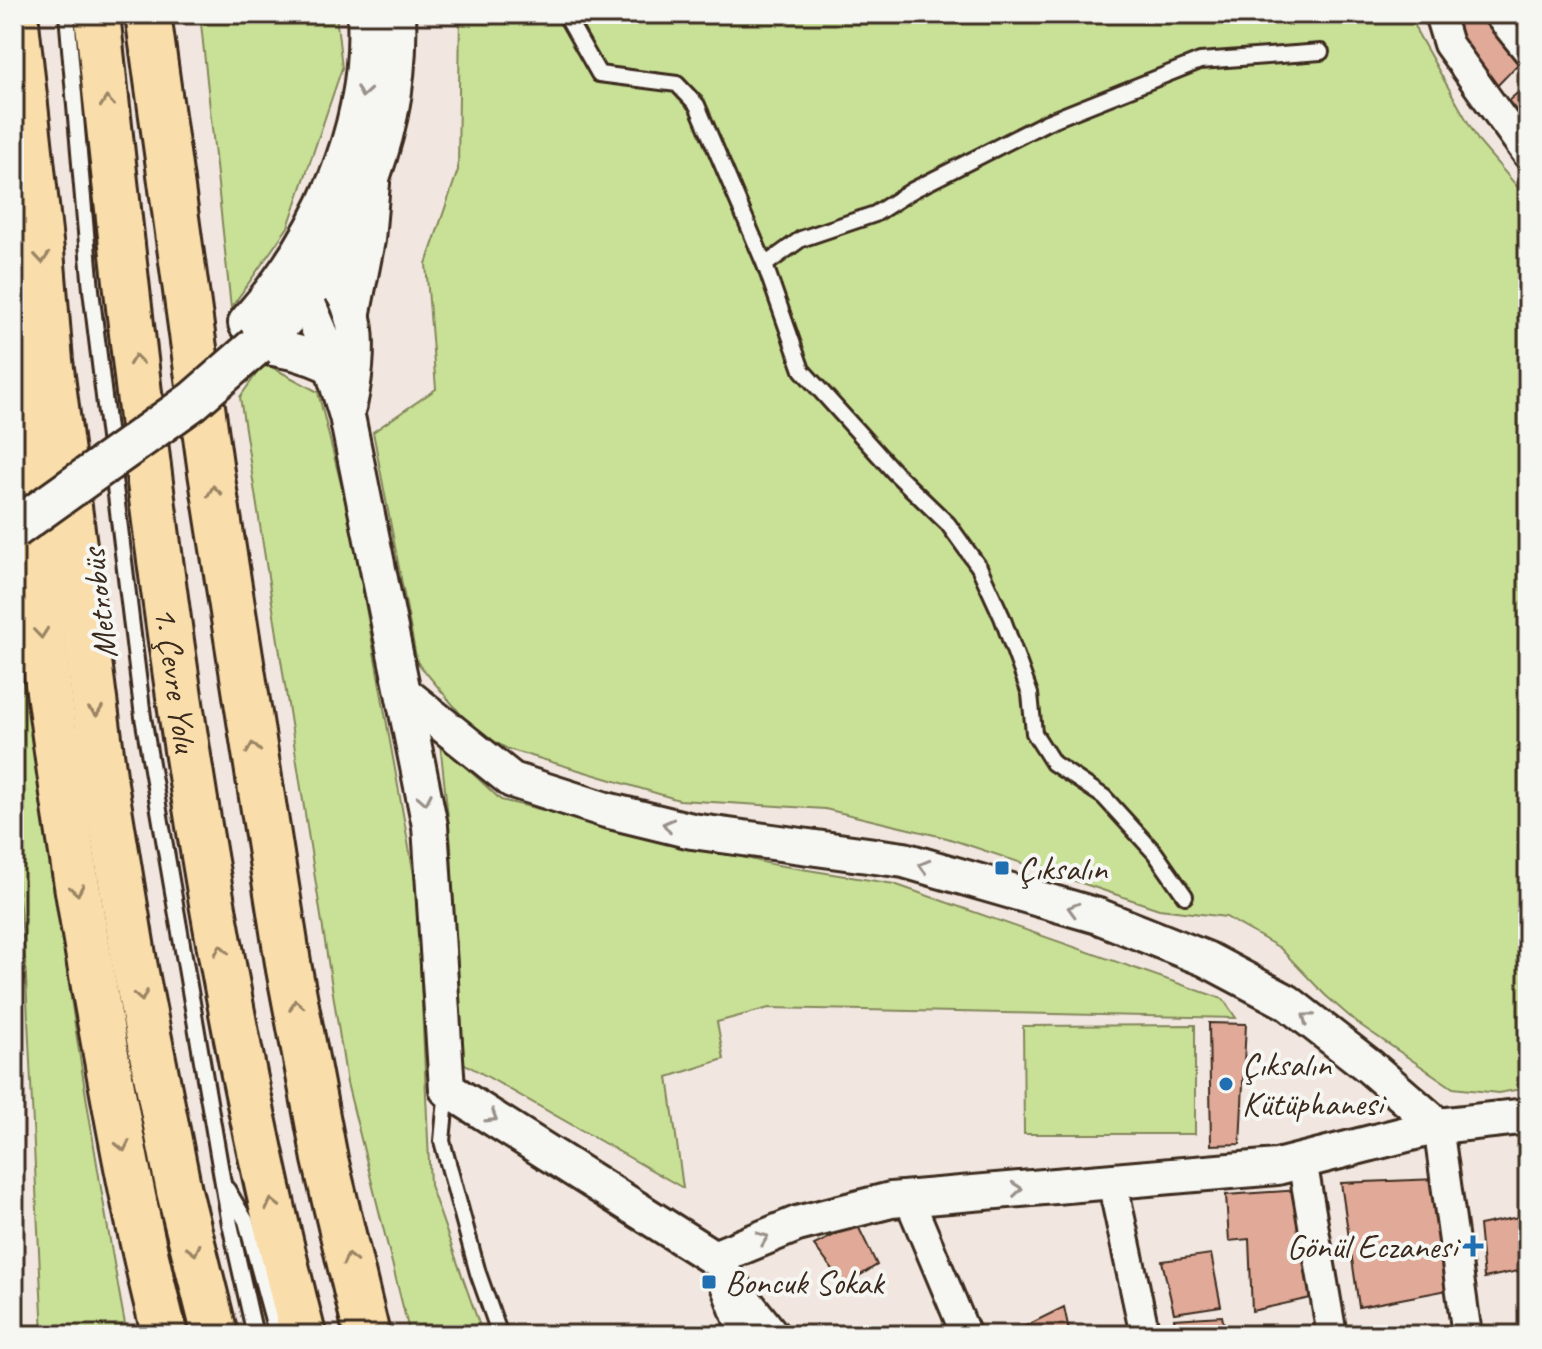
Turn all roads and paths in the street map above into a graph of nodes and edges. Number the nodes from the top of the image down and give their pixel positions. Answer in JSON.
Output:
{"nodes":[{"id":1,"x":15,"y":14,"type":"edge"},
{"id":2,"x":67,"y":14,"type":"edge"},
{"id":3,"x":97,"y":14,"type":"edge"},
{"id":4,"x":148,"y":14,"type":"edge"},
{"id":5,"x":367,"y":14,"type":"edge"},
{"id":6,"x":396,"y":14,"type":"edge"},
{"id":7,"x":565,"y":14,"type":"edge"},
{"id":8,"x":1439,"y":14,"type":"edge"},
{"id":9,"x":1498,"y":14,"type":"edge"},
{"id":10,"x":1528,"y":49,"type":"edge"},
{"id":11,"x":1321,"y":52,"type":"dead end"},
{"id":12,"x":1528,"y":155,"type":"edge"},
{"id":13,"x":372,"y":172,"type":"junction"},
{"id":14,"x":765,"y":265,"type":"junction"},
{"id":15,"x":307,"y":278,"type":"junction"},
{"id":16,"x":352,"y":317,"type":"junction"},
{"id":17,"x":14,"y":332,"type":"edge"},
{"id":18,"x":252,"y":335,"type":"junction"},
{"id":19,"x":332,"y":366,"type":"junction"},
{"id":20,"x":347,"y":416,"type":"junction"},
{"id":21,"x":14,"y":500,"type":"edge"},
{"id":22,"x":14,"y":529,"type":"edge"},
{"id":23,"x":406,"y":695,"type":"junction"},
{"id":24,"x":457,"y":736,"type":"junction"},
{"id":25,"x":418,"y":761,"type":"junction"},
{"id":26,"x":1185,"y":896,"type":"dead end"},
{"id":27,"x":1369,"y":1066,"type":"junction"},
{"id":28,"x":447,"y":1089,"type":"junction"},
{"id":29,"x":1528,"y":1116,"type":"edge"},
{"id":30,"x":1438,"y":1126,"type":"junction"},
{"id":31,"x":1357,"y":1147,"type":"junction"},
{"id":32,"x":1302,"y":1160,"type":"junction"},
{"id":33,"x":1112,"y":1181,"type":"junction"},
{"id":34,"x":223,"y":1182,"type":"junction"},
{"id":35,"x":909,"y":1199,"type":"junction"},
{"id":36,"x":714,"y":1258,"type":"junction"},
{"id":37,"x":165,"y":1335,"type":"edge"},
{"id":38,"x":215,"y":1335,"type":"edge"},
{"id":39,"x":255,"y":1335,"type":"edge"},
{"id":40,"x":277,"y":1335,"type":"edge"},
{"id":41,"x":303,"y":1335,"type":"edge"},
{"id":42,"x":367,"y":1335,"type":"edge"},
{"id":43,"x":500,"y":1335,"type":"edge"},
{"id":44,"x":744,"y":1335,"type":"edge"},
{"id":45,"x":775,"y":1335,"type":"edge"},
{"id":46,"x":966,"y":1335,"type":"edge"},
{"id":47,"x":1145,"y":1335,"type":"edge"},
{"id":48,"x":1332,"y":1335,"type":"edge"},
{"id":49,"x":1467,"y":1335,"type":"edge"}],
"edges":[{"from":1,"to":38,"type":"highway","one_way":true},
{"from":2,"to":34,"type":"lane","name":"Metrobüs"},
{"from":41,"to":3,"type":"highway","name":"1. Çevre Yolu","one_way":true},
{"from":42,"to":4,"type":"highway","one_way":true},
{"from":5,"to":15,"type":"main road","one_way":true},
{"from":6,"to":13,"type":"main road"},
{"from":7,"to":14,"type":"lane"},
{"from":8,"to":12,"type":"street"},
{"from":9,"to":10,"type":"street"},
{"from":11,"to":14,"type":"lane"},
{"from":13,"to":15,"type":"main road"},
{"from":13,"to":16,"type":"street"},
{"from":14,"to":26,"type":"lane"},
{"from":15,"to":16,"type":"street"},
{"from":15,"to":18,"type":"main road"},
{"from":15,"to":19,"type":"street"},
{"from":16,"to":20,"type":"street"},
{"from":17,"to":37,"type":"highway","one_way":true},
{"from":18,"to":19,"type":"street"},
{"from":18,"to":21,"type":"main road"},
{"from":18,"to":22,"type":"main road","bridge":true},
{"from":19,"to":20,"type":"street"},
{"from":20,"to":23,"type":"street"},
{"from":23,"to":24,"type":"street"},
{"from":23,"to":25,"type":"street"},
{"from":24,"to":25,"type":"street"},
{"from":27,"to":24,"type":"street","one_way":true},
{"from":25,"to":28,"type":"street","one_way":true},
{"from":27,"to":30,"type":"street"},
{"from":27,"to":31,"type":"street"},
{"from":28,"to":36,"type":"street","one_way":true},
{"from":28,"to":43,"type":"lane"},
{"from":29,"to":30,"type":"street"},
{"from":30,"to":31,"type":"street"},
{"from":30,"to":49,"type":"street"},
{"from":31,"to":32,"type":"street"},
{"from":32,"to":33,"type":"street"},
{"from":32,"to":48,"type":"street"},
{"from":35,"to":33,"type":"street","one_way":true},
{"from":33,"to":47,"type":"street"},
{"from":34,"to":39,"type":"lane","name":"Metrobüs"},
{"from":34,"to":40,"type":"lane","name":"Metrobüs"},
{"from":36,"to":35,"type":"street","one_way":true},
{"from":35,"to":46,"type":"street"},
{"from":36,"to":44,"type":"street"},
{"from":36,"to":45,"type":"street"}]}
